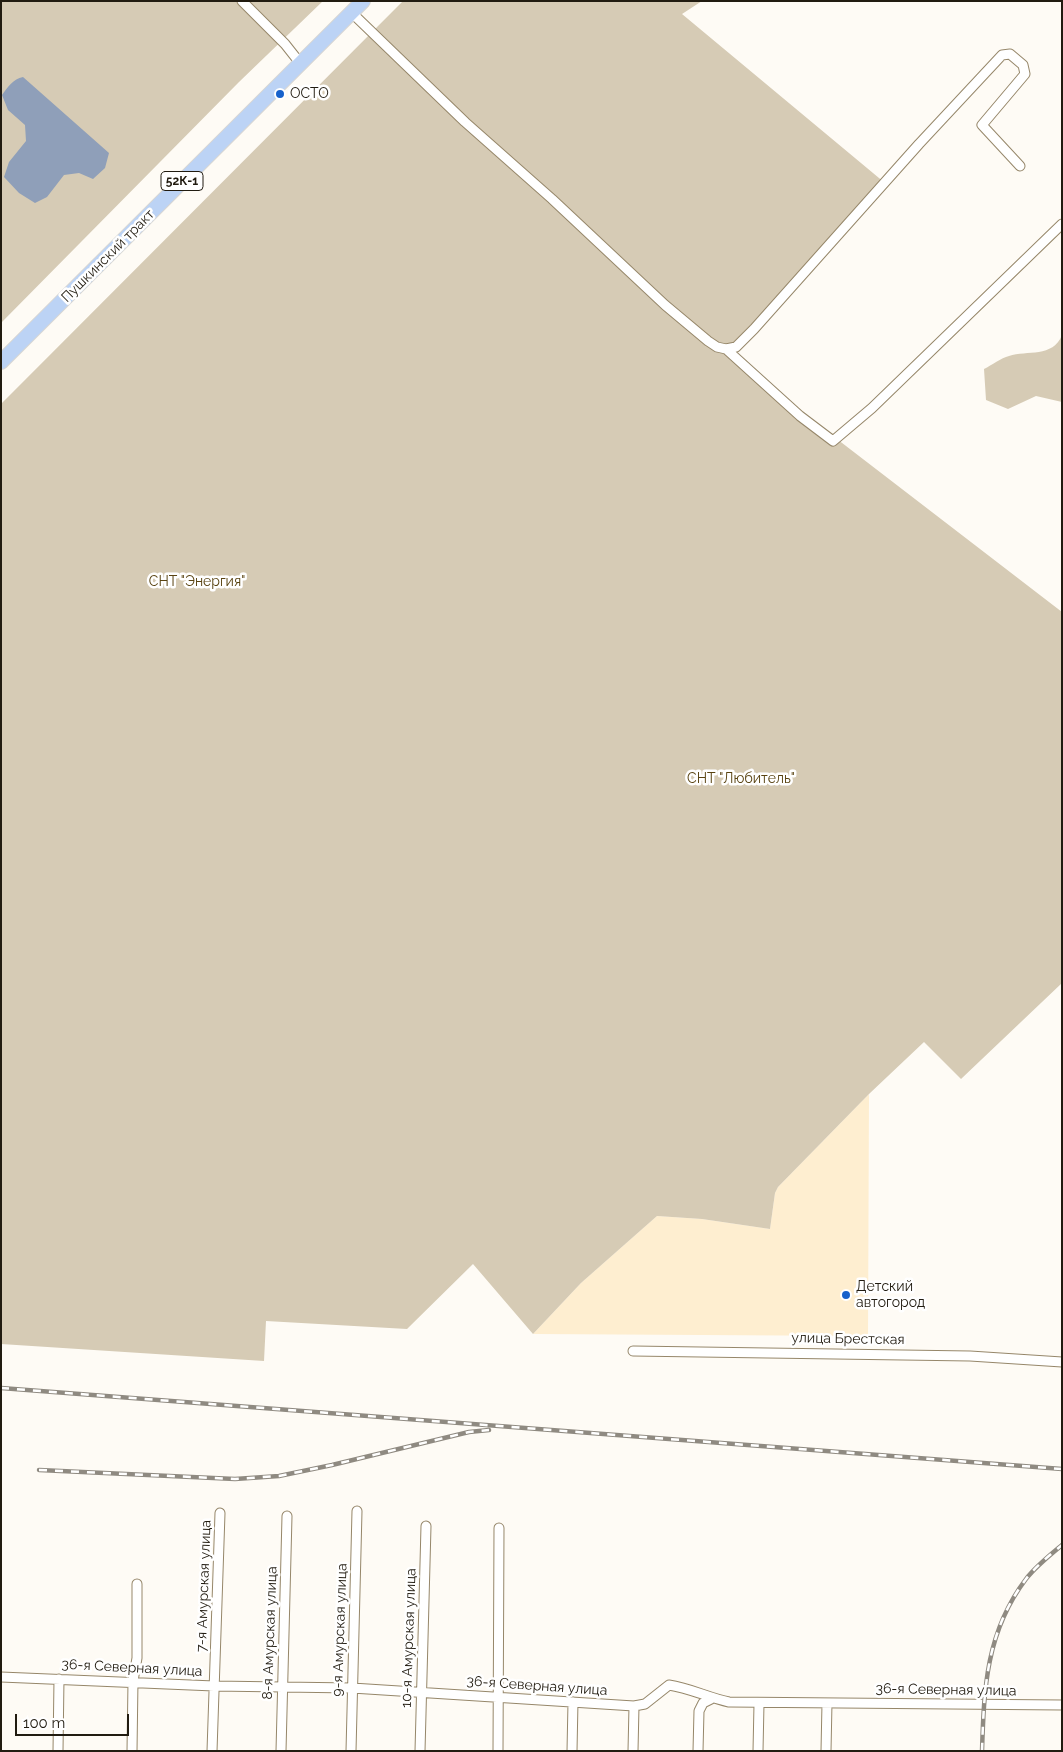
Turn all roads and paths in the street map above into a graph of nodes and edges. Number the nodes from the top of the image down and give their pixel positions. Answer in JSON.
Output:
{"nodes":[{"id":1,"x":242,"y":1,"type":"edge"},
{"id":2,"x":363,"y":1,"type":"edge"},
{"id":3,"x":352,"y":12,"type":"junction"},
{"id":4,"x":300,"y":63,"type":"junction"},
{"id":5,"x":1020,"y":166,"type":"dead end"},
{"id":6,"x":1062,"y":224,"type":"edge"},
{"id":7,"x":726,"y":349,"type":"junction"},
{"id":8,"x":1,"y":362,"type":"edge"},
{"id":9,"x":633,"y":1351,"type":"dead end"},
{"id":10,"x":1062,"y":1362,"type":"edge"},
{"id":11,"x":357,"y":1511,"type":"dead end"},
{"id":12,"x":220,"y":1513,"type":"dead end"},
{"id":13,"x":288,"y":1516,"type":"dead end"},
{"id":14,"x":426,"y":1526,"type":"dead end"},
{"id":15,"x":499,"y":1528,"type":"dead end"},
{"id":16,"x":137,"y":1584,"type":"dead end"},
{"id":17,"x":1,"y":1677,"type":"edge"},
{"id":18,"x":59,"y":1679,"type":"junction"},
{"id":19,"x":133,"y":1682,"type":"junction"},
{"id":20,"x":214,"y":1686,"type":"junction"},
{"id":21,"x":283,"y":1687,"type":"junction"},
{"id":22,"x":352,"y":1688,"type":"junction"},
{"id":23,"x":421,"y":1692,"type":"junction"},
{"id":24,"x":498,"y":1697,"type":"junction"},
{"id":25,"x":711,"y":1699,"type":"junction"},
{"id":26,"x":573,"y":1702,"type":"junction"},
{"id":27,"x":827,"y":1703,"type":"junction"},
{"id":28,"x":758,"y":1704,"type":"junction"},
{"id":29,"x":1062,"y":1705,"type":"edge"},
{"id":30,"x":634,"y":1706,"type":"junction"},
{"id":31,"x":58,"y":1751,"type":"edge"},
{"id":32,"x":132,"y":1751,"type":"edge"},
{"id":33,"x":212,"y":1751,"type":"edge"},
{"id":34,"x":282,"y":1751,"type":"edge"},
{"id":35,"x":351,"y":1751,"type":"edge"},
{"id":36,"x":420,"y":1751,"type":"edge"},
{"id":37,"x":498,"y":1751,"type":"edge"},
{"id":38,"x":572,"y":1751,"type":"edge"},
{"id":39,"x":633,"y":1751,"type":"edge"},
{"id":40,"x":698,"y":1751,"type":"edge"},
{"id":41,"x":758,"y":1751,"type":"edge"},
{"id":42,"x":826,"y":1751,"type":"edge"}],
"edges":[{"from":1,"to":4,"type":"street"},
{"from":2,"to":3,"type":"main road","name":"Пушкинский тракт","number":"52К-1"},
{"from":3,"to":4,"type":"main road","name":"Пушкинский тракт","number":"52К-1"},
{"from":3,"to":7,"type":"street"},
{"from":4,"to":8,"type":"main road","name":"Пушкинский тракт","number":"52К-1"},
{"from":5,"to":7,"type":"street"},
{"from":6,"to":7,"type":"street"},
{"from":9,"to":10,"type":"street","name":"улица Брестская"},
{"from":11,"to":22,"type":"street","name":"9-я Амурская улица"},
{"from":12,"to":20,"type":"street","name":"7-я Амурская улица"},
{"from":13,"to":21,"type":"street","name":"8-я Амурская улица"},
{"from":14,"to":23,"type":"street","name":"10-я Амурская улица"},
{"from":15,"to":24,"type":"street"},
{"from":16,"to":19,"type":"street"},
{"from":17,"to":18,"type":"street","name":"36-я Северная улица"},
{"from":18,"to":19,"type":"street","name":"36-я Северная улица"},
{"from":18,"to":31,"type":"street"},
{"from":19,"to":20,"type":"street","name":"36-я Северная улица"},
{"from":19,"to":32,"type":"street"},
{"from":20,"to":21,"type":"street","name":"36-я Северная улица"},
{"from":20,"to":33,"type":"street","name":"7-я Амурская улица"},
{"from":21,"to":22,"type":"street","name":"36-я Северная улица"},
{"from":21,"to":34,"type":"street","name":"8-я Амурская улица"},
{"from":22,"to":23,"type":"street","name":"36-я Северная улица"},
{"from":22,"to":35,"type":"street","name":"9-я Амурская улица"},
{"from":23,"to":24,"type":"street","name":"36-я Северная улица"},
{"from":23,"to":36,"type":"street","name":"10-я Амурская улица"},
{"from":24,"to":26,"type":"street","name":"36-я Северная улица"},
{"from":24,"to":37,"type":"street"},
{"from":25,"to":28,"type":"street","name":"36-я Северная улица"},
{"from":25,"to":30,"type":"street","name":"36-я Северная улица"},
{"from":25,"to":40,"type":"street"},
{"from":26,"to":30,"type":"street","name":"36-я Северная улица"},
{"from":26,"to":38,"type":"street"},
{"from":27,"to":28,"type":"street","name":"36-я Северная улица"},
{"from":27,"to":29,"type":"street","name":"36-я Северная улица"},
{"from":27,"to":42,"type":"street"},
{"from":28,"to":41,"type":"street"},
{"from":30,"to":39,"type":"street"}]}
